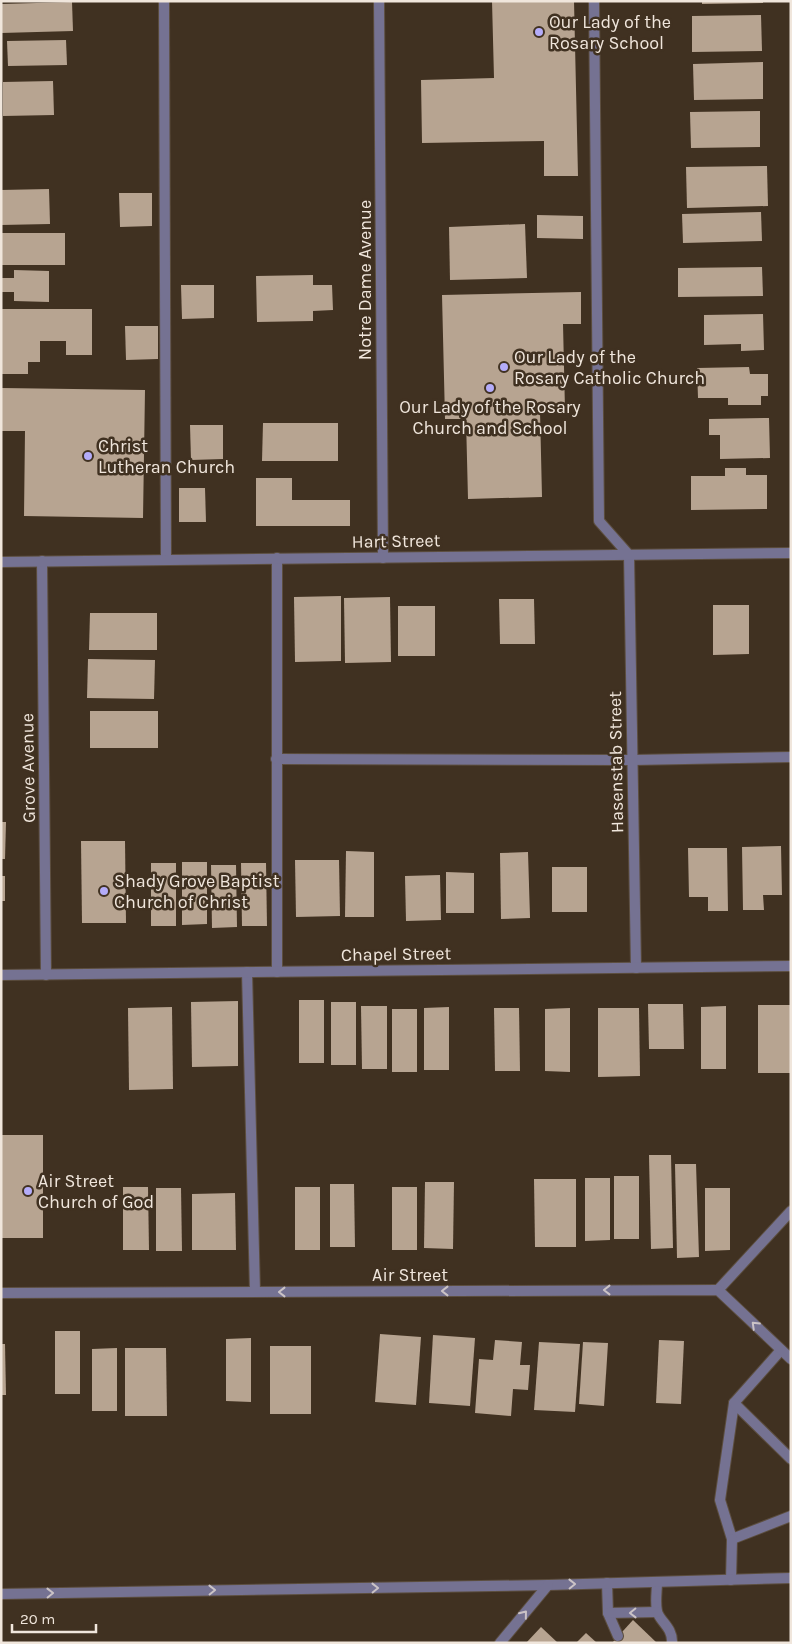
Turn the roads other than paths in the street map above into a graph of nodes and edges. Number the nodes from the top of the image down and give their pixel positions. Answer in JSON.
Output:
{"nodes":[{"id":1,"x":164,"y":1,"type":"edge"},
{"id":2,"x":379,"y":1,"type":"edge"},
{"id":3,"x":594,"y":1,"type":"edge"},
{"id":4,"x":791,"y":553,"type":"edge"},
{"id":5,"x":629,"y":555,"type":"junction"},
{"id":6,"x":277,"y":558,"type":"junction"},
{"id":7,"x":383,"y":558,"type":"junction"},
{"id":8,"x":166,"y":560,"type":"junction"},
{"id":9,"x":42,"y":561,"type":"junction"},
{"id":10,"x":1,"y":562,"type":"edge"},
{"id":11,"x":791,"y":757,"type":"edge"},
{"id":12,"x":276,"y":760,"type":"junction"},
{"id":13,"x":633,"y":760,"type":"junction"},
{"id":14,"x":791,"y":966,"type":"edge"},
{"id":15,"x":636,"y":968,"type":"junction"},
{"id":16,"x":247,"y":972,"type":"junction"},
{"id":17,"x":277,"y":972,"type":"junction"},
{"id":18,"x":46,"y":975,"type":"junction"},
{"id":19,"x":1,"y":976,"type":"edge"},
{"id":20,"x":791,"y":1211,"type":"edge"},
{"id":21,"x":718,"y":1290,"type":"junction"},
{"id":22,"x":255,"y":1292,"type":"junction"},
{"id":23,"x":1,"y":1293,"type":"edge"},
{"id":24,"x":781,"y":1350,"type":"junction"},
{"id":25,"x":791,"y":1359,"type":"edge"},
{"id":26,"x":734,"y":1403,"type":"junction"},
{"id":27,"x":791,"y":1459,"type":"edge"},
{"id":28,"x":791,"y":1516,"type":"edge"},
{"id":29,"x":732,"y":1539,"type":"junction"},
{"id":30,"x":791,"y":1578,"type":"edge"},
{"id":31,"x":731,"y":1580,"type":"junction"},
{"id":32,"x":657,"y":1582,"type":"junction"},
{"id":33,"x":607,"y":1583,"type":"junction"},
{"id":34,"x":548,"y":1584,"type":"junction"},
{"id":35,"x":1,"y":1594,"type":"edge"},
{"id":36,"x":657,"y":1612,"type":"junction"},
{"id":37,"x":608,"y":1613,"type":"junction"},
{"id":38,"x":618,"y":1636,"type":"dead end"},
{"id":39,"x":500,"y":1643,"type":"edge"},
{"id":40,"x":672,"y":1643,"type":"edge"}],
"edges":[{"from":1,"to":8,"type":"street"},
{"from":2,"to":7,"type":"street","name":"Notre Dame Avenue"},
{"from":3,"to":5,"type":"street"},
{"from":4,"to":5,"type":"street","name":"Hart Street"},
{"from":5,"to":7,"type":"street","name":"Hart Street"},
{"from":5,"to":13,"type":"street","name":"Hasenstab Street"},
{"from":6,"to":7,"type":"street","name":"Hart Street"},
{"from":6,"to":8,"type":"street","name":"Hart Street"},
{"from":6,"to":12,"type":"street"},
{"from":8,"to":9,"type":"street","name":"Hart Street"},
{"from":9,"to":10,"type":"street","name":"Hart Street"},
{"from":9,"to":18,"type":"street","name":"Grove Avenue"},
{"from":11,"to":13,"type":"street"},
{"from":12,"to":13,"type":"street"},
{"from":12,"to":17,"type":"street"},
{"from":13,"to":15,"type":"street","name":"Hasenstab Street"},
{"from":14,"to":15,"type":"street","name":"Chapel Street"},
{"from":15,"to":17,"type":"street","name":"Chapel Street"},
{"from":16,"to":17,"type":"street","name":"Chapel Street"},
{"from":16,"to":18,"type":"street","name":"Chapel Street"},
{"from":16,"to":22,"type":"street"},
{"from":18,"to":19,"type":"street","name":"Chapel Street"},
{"from":20,"to":21,"type":"street"},
{"from":21,"to":22,"type":"street","name":"Air Street","one_way":true},
{"from":24,"to":21,"type":"street","one_way":true},
{"from":22,"to":23,"type":"street","name":"Air Street"},
{"from":24,"to":25,"type":"street"},
{"from":24,"to":26,"type":"street"},
{"from":26,"to":27,"type":"street"},
{"from":26,"to":29,"type":"street"},
{"from":28,"to":29,"type":"street"},
{"from":29,"to":31,"type":"street"},
{"from":30,"to":31,"type":"street"},
{"from":31,"to":32,"type":"street"},
{"from":32,"to":33,"type":"street"},
{"from":32,"to":36,"type":"street"},
{"from":34,"to":33,"type":"street","one_way":true},
{"from":33,"to":37,"type":"street"},
{"from":35,"to":34,"type":"street","one_way":true},
{"from":39,"to":34,"type":"street","one_way":true},
{"from":36,"to":37,"type":"street","one_way":true},
{"from":36,"to":40,"type":"street"},
{"from":37,"to":38,"type":"street"}]}
